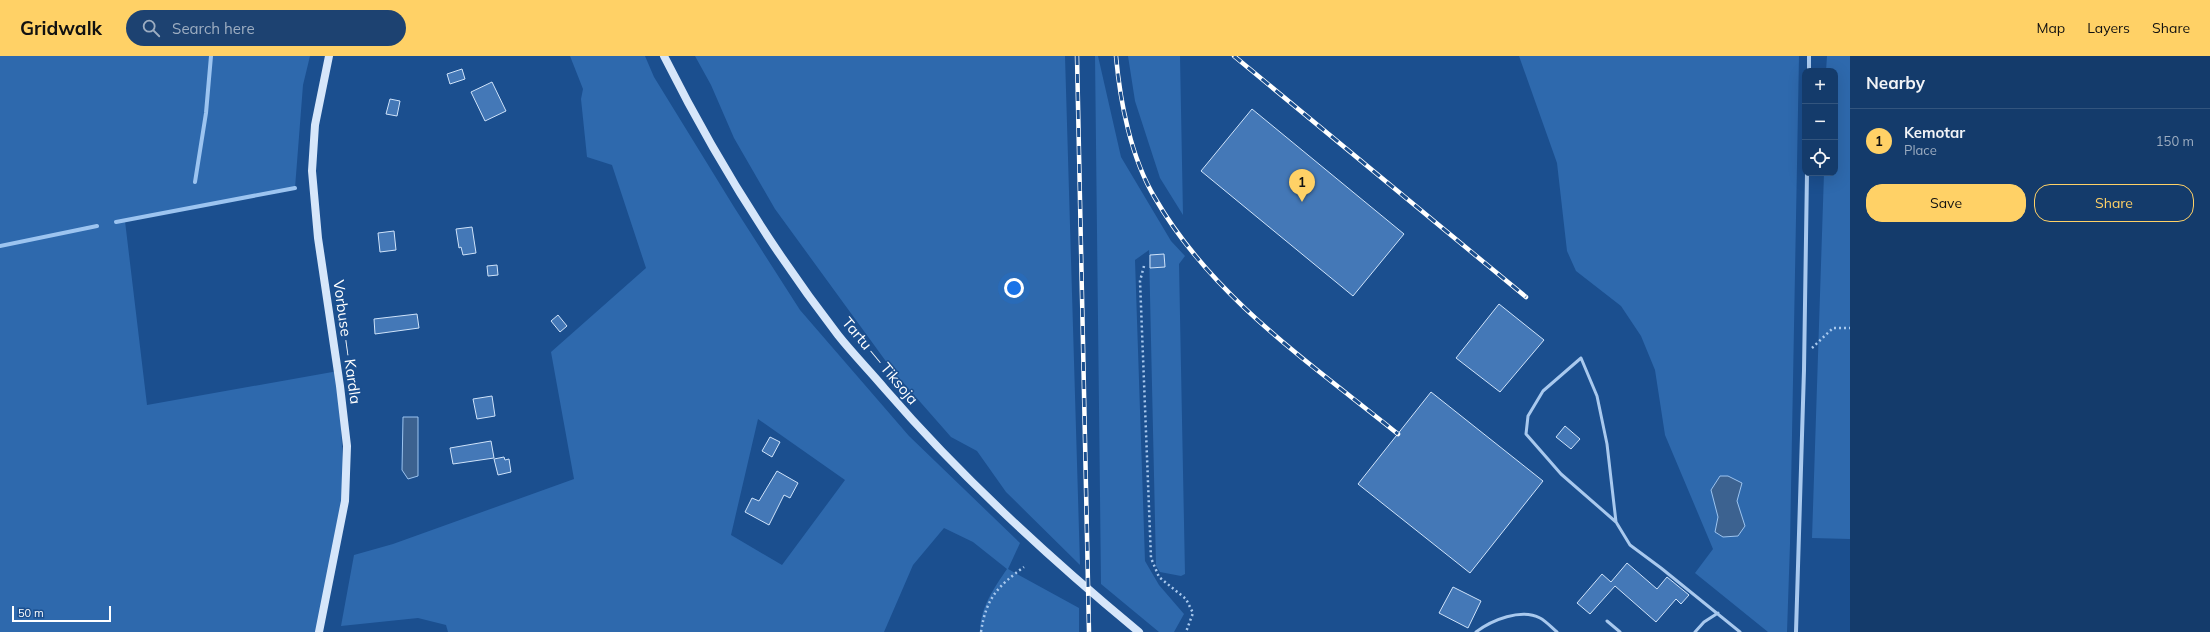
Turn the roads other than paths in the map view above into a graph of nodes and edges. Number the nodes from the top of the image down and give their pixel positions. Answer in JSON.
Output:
{"nodes":[{"id":1,"x":328,"y":56,"type":"edge"},
{"id":2,"x":664,"y":56,"type":"edge"},
{"id":3,"x":1809,"y":56,"type":"edge"},
{"id":4,"x":1809,"y":68,"type":"edge"},
{"id":5,"x":1808,"y":176,"type":"edge"},
{"id":6,"x":1616,"y":522,"type":"junction"},
{"id":7,"x":1718,"y":613,"type":"junction"},
{"id":8,"x":1607,"y":621,"type":"dead end"},
{"id":9,"x":319,"y":632,"type":"edge"},
{"id":10,"x":1139,"y":632,"type":"edge"},
{"id":11,"x":1476,"y":632,"type":"edge"},
{"id":12,"x":1557,"y":632,"type":"edge"},
{"id":13,"x":1620,"y":632,"type":"edge"},
{"id":14,"x":1695,"y":632,"type":"edge"},
{"id":15,"x":1740,"y":632,"type":"edge"},
{"id":16,"x":1796,"y":632,"type":"edge"}],
"edges":[{"from":1,"to":9,"type":"main road","name":"Vorbuse — Kardla"},
{"from":2,"to":10,"type":"main road","name":"Tartu — Tiksoja"},
{"from":3,"to":4,"type":"street"},
{"from":5,"to":16,"type":"street"},
{"from":6,"to":6,"type":"lane"},
{"from":6,"to":7,"type":"lane"},
{"from":7,"to":14,"type":"lane"},
{"from":7,"to":15,"type":"lane"},
{"from":8,"to":13,"type":"lane"},
{"from":11,"to":12,"type":"lane"}]}
